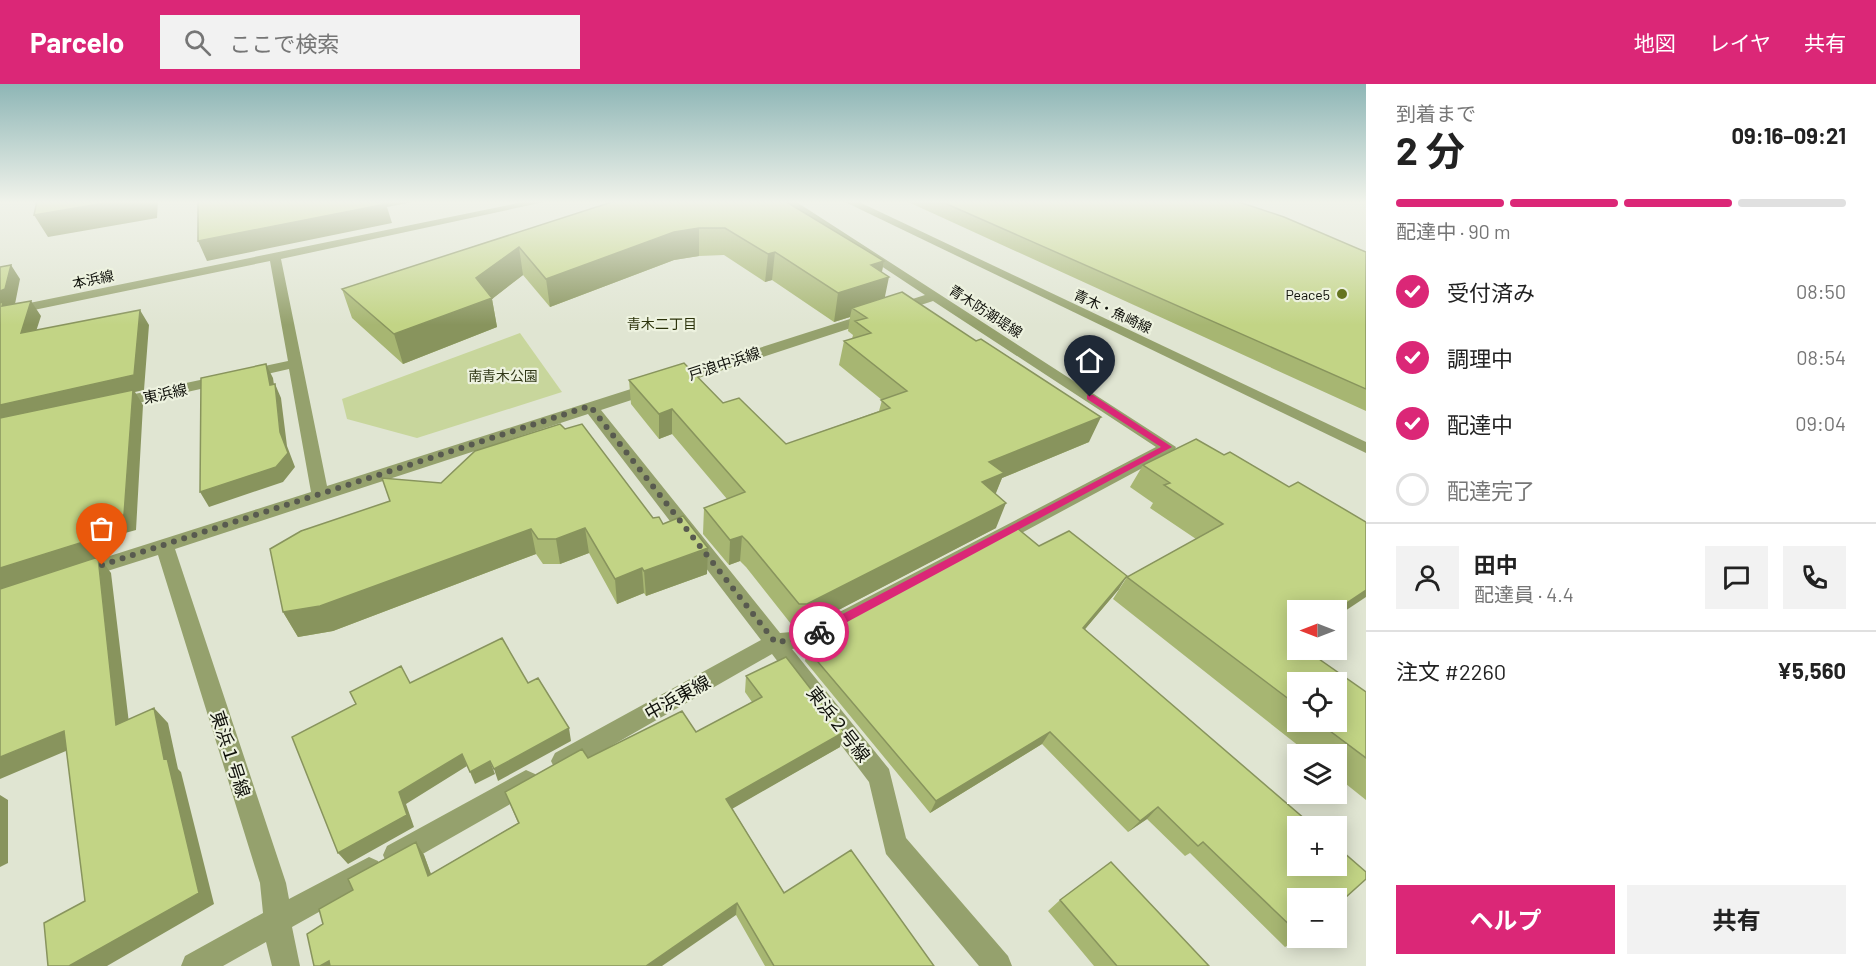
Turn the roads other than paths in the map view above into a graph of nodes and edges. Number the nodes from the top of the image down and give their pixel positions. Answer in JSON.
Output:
{"nodes":[{"id":1,"x":346,"y":242,"type":"edge"},
{"id":2,"x":852,"y":242,"type":"edge"},
{"id":3,"x":934,"y":242,"type":"edge"},
{"id":4,"x":275,"y":257,"type":"junction"},
{"id":5,"x":935,"y":296,"type":"junction"},
{"id":6,"x":0,"y":314,"type":"edge"},
{"id":7,"x":296,"y":364,"type":"junction"},
{"id":8,"x":102,"y":406,"type":"edge"},
{"id":9,"x":590,"y":406,"type":"junction"},
{"id":10,"x":1168,"y":447,"type":"joint"},
{"id":11,"x":1366,"y":448,"type":"edge"},
{"id":12,"x":320,"y":494,"type":"junction"},
{"id":13,"x":164,"y":545,"type":"junction"},
{"id":14,"x":66,"y":577,"type":"edge"},
{"id":15,"x":775,"y":642,"type":"junction"},
{"id":16,"x":278,"y":922,"type":"junction"},
{"id":17,"x":195,"y":966,"type":"edge"},
{"id":18,"x":286,"y":966,"type":"edge"},
{"id":19,"x":998,"y":966,"type":"edge"}],
"edges":[{"from":1,"to":4,"type":"street","name":"本浜線"},
{"from":2,"to":5,"type":"street","name":"青木防潮堤線"},
{"from":3,"to":11,"type":"street","name":"青木・魚崎線"},
{"from":4,"to":6,"type":"street","name":"本浜線"},
{"from":4,"to":7,"type":"street"},
{"from":5,"to":9,"type":"street","name":"戸浪中浜線"},
{"from":5,"to":10,"type":"street","name":"青木防潮堤線"},
{"from":7,"to":8,"type":"street","name":"東浜線"},
{"from":7,"to":12,"type":"street"},
{"from":9,"to":12,"type":"street","name":"戸浪中浜線"},
{"from":9,"to":15,"type":"street","name":"東浜２号線"},
{"from":10,"to":15,"type":"street","name":"中浜東線"},
{"from":12,"to":13,"type":"street","name":"戸浪中浜線"},
{"from":13,"to":14,"type":"street","name":"戸浪中浜線"},
{"from":13,"to":16,"type":"street","name":"東浜１号線"},
{"from":15,"to":16,"type":"street","name":"中浜東線"},
{"from":15,"to":19,"type":"street","name":"東浜２号線"},
{"from":16,"to":17,"type":"street","name":"中浜東線"},
{"from":16,"to":18,"type":"street","name":"東浜１号線"}]}
